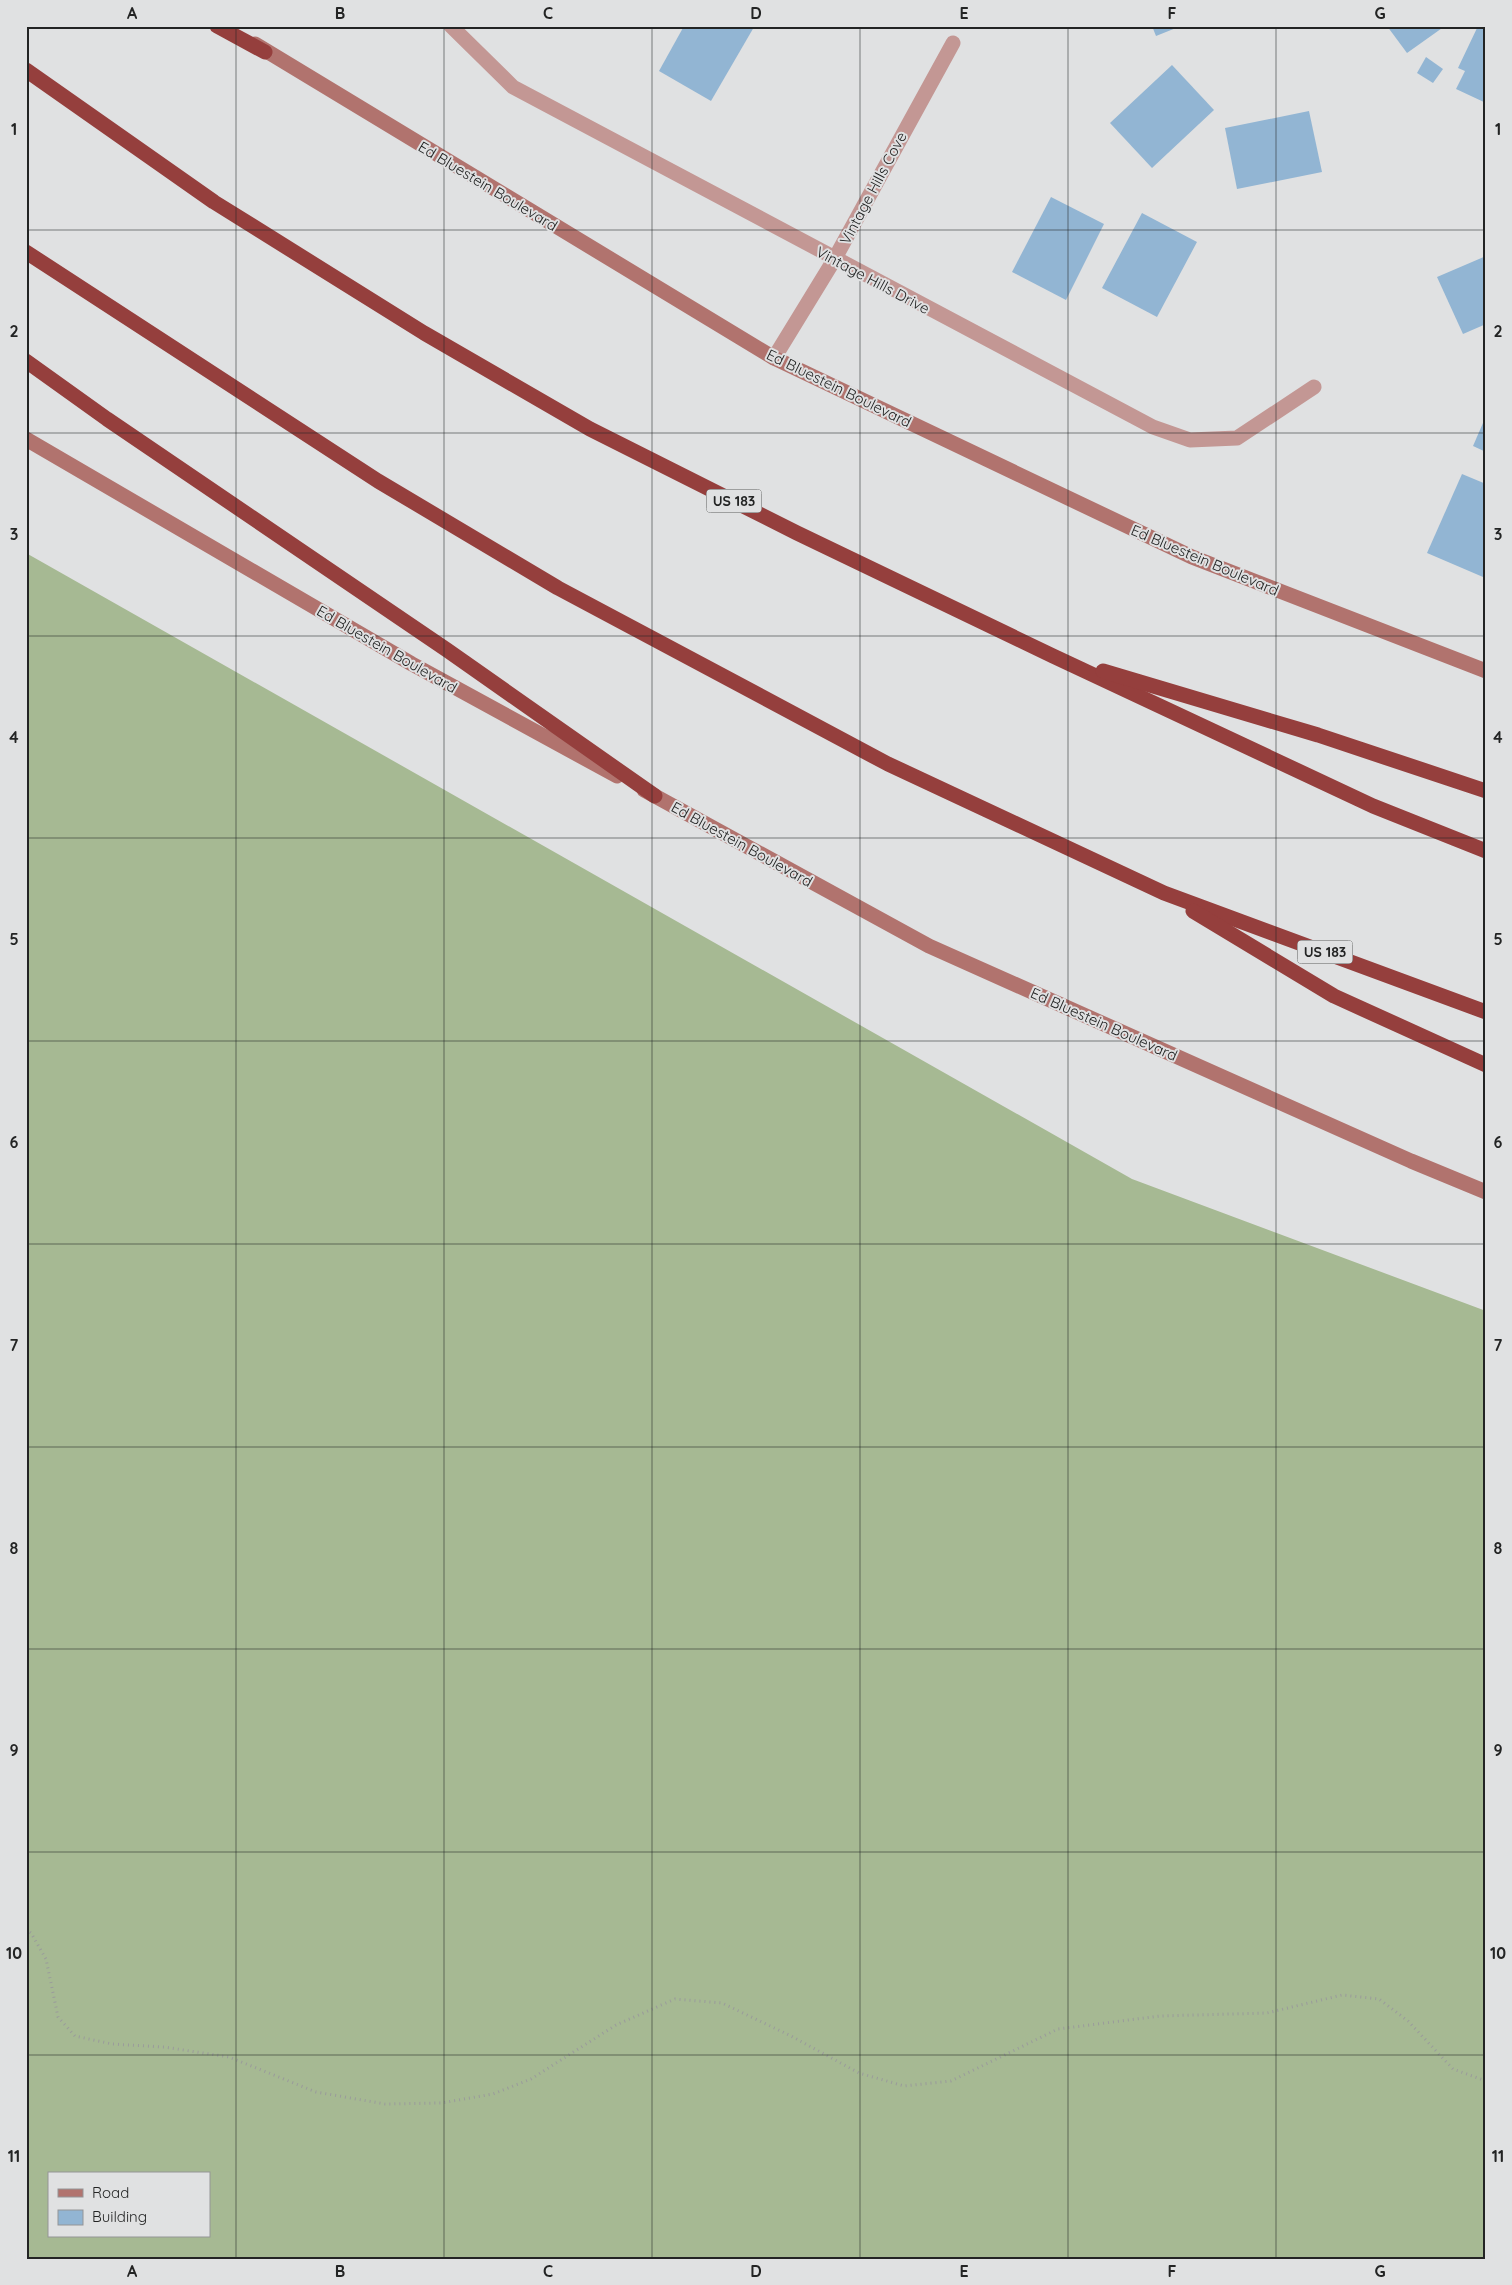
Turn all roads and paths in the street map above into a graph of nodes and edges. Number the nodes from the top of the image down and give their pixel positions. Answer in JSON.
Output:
{"nodes":[{"id":1,"x":217,"y":26,"type":"edge"},
{"id":2,"x":232,"y":26,"type":"edge"},
{"id":3,"x":451,"y":26,"type":"edge"},
{"id":4,"x":953,"y":43,"type":"dead end"},
{"id":5,"x":265,"y":52,"type":"junction"},
{"id":6,"x":26,"y":70,"type":"edge"},
{"id":7,"x":26,"y":252,"type":"edge"},
{"id":8,"x":834,"y":260,"type":"junction"},
{"id":9,"x":774,"y":358,"type":"junction"},
{"id":10,"x":26,"y":361,"type":"edge"},
{"id":11,"x":1314,"y":387,"type":"dead end"},
{"id":12,"x":26,"y":439,"type":"edge"},
{"id":13,"x":1053,"y":656,"type":"junction"},
{"id":14,"x":1486,"y":671,"type":"edge"},
{"id":15,"x":1486,"y":791,"type":"edge"},
{"id":16,"x":655,"y":796,"type":"junction"},
{"id":17,"x":1486,"y":851,"type":"edge"},
{"id":18,"x":1164,"y":893,"type":"junction"},
{"id":19,"x":1486,"y":1012,"type":"edge"},
{"id":20,"x":1486,"y":1065,"type":"edge"},
{"id":21,"x":1486,"y":1192,"type":"edge"},
{"id":22,"x":26,"y":1929,"type":"edge"},
{"id":23,"x":1486,"y":2081,"type":"edge"}],
"edges":[{"from":1,"to":5,"type":"highway"},
{"from":2,"to":5,"type":"main road","name":"Ed Bluestein Boulevard"},
{"from":3,"to":8,"type":"street","name":"Vintage Hills Drive"},
{"from":4,"to":8,"type":"street","name":"Vintage Hills Cove"},
{"from":5,"to":9,"type":"main road","name":"Ed Bluestein Boulevard"},
{"from":6,"to":13,"type":"highway","number":"US 183"},
{"from":7,"to":18,"type":"highway","number":"US 183"},
{"from":8,"to":9,"type":"street","name":"Vintage Hills Cove"},
{"from":8,"to":11,"type":"street","name":"Vintage Hills Drive"},
{"from":9,"to":14,"type":"main road","name":"Ed Bluestein Boulevard"},
{"from":10,"to":16,"type":"highway"},
{"from":12,"to":16,"type":"main road","name":"Ed Bluestein Boulevard"},
{"from":13,"to":15,"type":"highway"},
{"from":13,"to":17,"type":"highway","number":"US 183"},
{"from":16,"to":21,"type":"main road","name":"Ed Bluestein Boulevard"},
{"from":18,"to":19,"type":"highway","number":"US 183"},
{"from":18,"to":20,"type":"highway"},
{"from":22,"to":23,"type":"path"}]}
